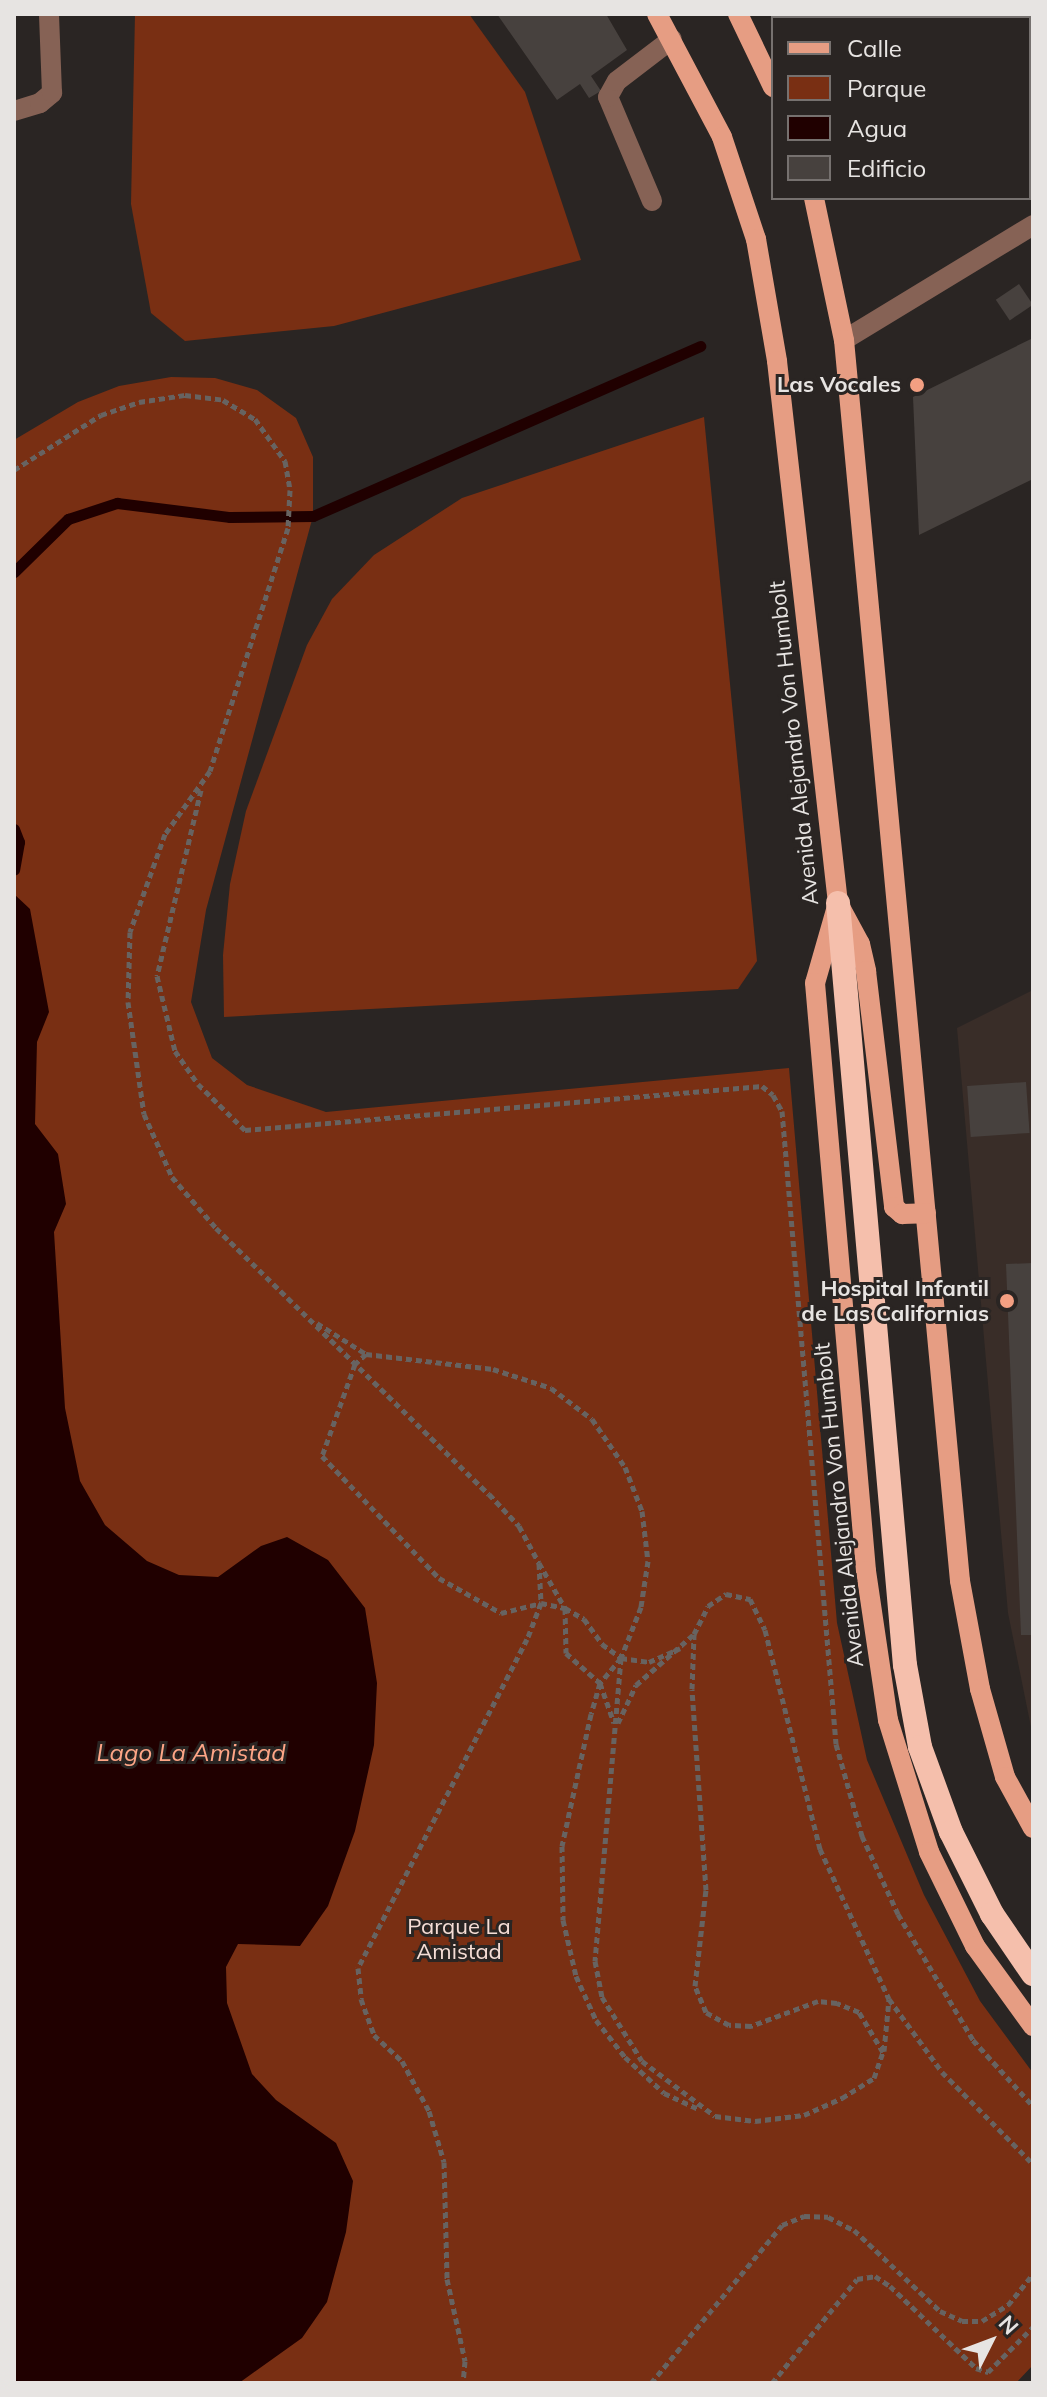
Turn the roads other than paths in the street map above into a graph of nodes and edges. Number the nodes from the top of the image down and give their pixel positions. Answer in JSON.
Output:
{"nodes":[{"id":1,"x":49,"y":14,"type":"edge"},
{"id":2,"x":657,"y":14,"type":"edge"},
{"id":3,"x":738,"y":14,"type":"edge"},
{"id":4,"x":672,"y":39,"type":"junction"},
{"id":5,"x":771,"y":83,"type":"edge"},
{"id":6,"x":14,"y":111,"type":"edge"},
{"id":7,"x":814,"y":200,"type":"edge"},
{"id":8,"x":652,"y":201,"type":"dead end"},
{"id":9,"x":1033,"y":225,"type":"edge"},
{"id":10,"x":844,"y":340,"type":"junction"},
{"id":11,"x":838,"y":903,"type":"junction"},
{"id":12,"x":926,"y":1213,"type":"junction"},
{"id":13,"x":1033,"y":1828,"type":"edge"},
{"id":14,"x":1033,"y":1974,"type":"edge"},
{"id":15,"x":1033,"y":2026,"type":"edge"}],
"edges":[{"from":1,"to":6,"type":"street"},
{"from":2,"to":4,"type":"main road","name":"Avenida Alejandro Von Humbolt"},
{"from":3,"to":5,"type":"main road"},
{"from":4,"to":8,"type":"street"},
{"from":4,"to":11,"type":"main road","name":"Avenida Alejandro Von Humbolt"},
{"from":7,"to":10,"type":"main road"},
{"from":9,"to":10,"type":"street"},
{"from":10,"to":12,"type":"main road"},
{"from":11,"to":12,"type":"main road"},
{"from":11,"to":14,"type":"highway"},
{"from":11,"to":15,"type":"main road","name":"Avenida Alejandro Von Humbolt"},
{"from":12,"to":13,"type":"main road"}]}
